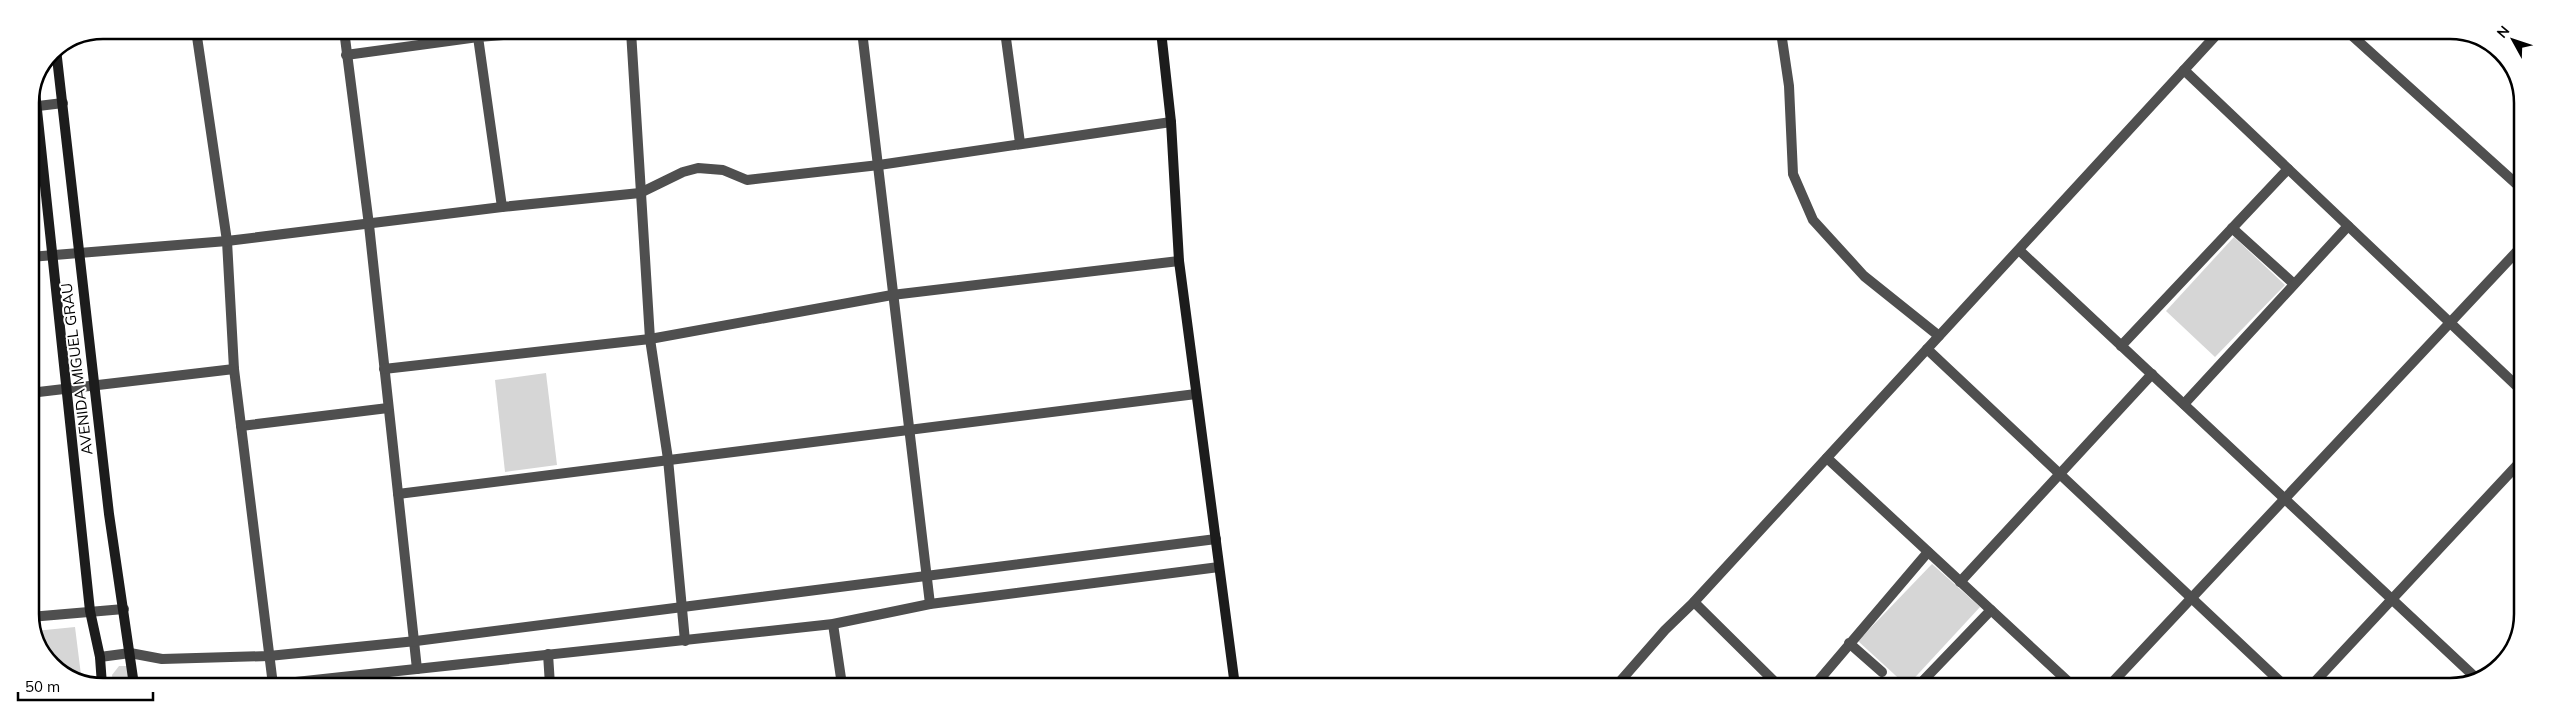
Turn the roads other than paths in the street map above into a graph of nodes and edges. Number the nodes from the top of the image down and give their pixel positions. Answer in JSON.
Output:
{"nodes":[{"id":1,"x":197,"y":39,"type":"edge"},
{"id":2,"x":345,"y":39,"type":"edge"},
{"id":3,"x":470,"y":39,"type":"edge"},
{"id":4,"x":478,"y":39,"type":"edge"},
{"id":5,"x":631,"y":39,"type":"edge"},
{"id":6,"x":863,"y":39,"type":"edge"},
{"id":7,"x":1006,"y":39,"type":"edge"},
{"id":8,"x":1162,"y":39,"type":"edge"},
{"id":9,"x":1782,"y":39,"type":"edge"},
{"id":10,"x":2213,"y":39,"type":"edge"},
{"id":11,"x":2356,"y":39,"type":"edge"},
{"id":12,"x":346,"y":55,"type":"junction"},
{"id":13,"x":57,"y":57,"type":"edge"},
{"id":14,"x":2184,"y":70,"type":"junction"},
{"id":15,"x":63,"y":103,"type":"junction"},
{"id":16,"x":39,"y":106,"type":"edge"},
{"id":17,"x":1171,"y":122,"type":"junction"},
{"id":18,"x":1020,"y":143,"type":"junction"},
{"id":19,"x":39,"y":154,"type":"edge"},
{"id":20,"x":879,"y":165,"type":"junction"},
{"id":21,"x":2288,"y":169,"type":"junction"},
{"id":22,"x":2514,"y":182,"type":"edge"},
{"id":23,"x":640,"y":193,"type":"junction"},
{"id":24,"x":502,"y":207,"type":"junction"},
{"id":25,"x":369,"y":225,"type":"junction"},
{"id":26,"x":2348,"y":226,"type":"junction"},
{"id":27,"x":2232,"y":228,"type":"junction"},
{"id":28,"x":227,"y":241,"type":"junction"},
{"id":29,"x":2019,"y":250,"type":"junction"},
{"id":30,"x":78,"y":253,"type":"junction"},
{"id":31,"x":52,"y":255,"type":"junction"},
{"id":32,"x":2514,"y":255,"type":"edge"},
{"id":33,"x":39,"y":256,"type":"edge"},
{"id":34,"x":1179,"y":261,"type":"junction"},
{"id":35,"x":2294,"y":284,"type":"junction"},
{"id":36,"x":892,"y":295,"type":"junction"},
{"id":37,"x":2450,"y":323,"type":"junction"},
{"id":38,"x":1939,"y":336,"type":"junction"},
{"id":39,"x":650,"y":340,"type":"junction"},
{"id":40,"x":2122,"y":346,"type":"junction"},
{"id":41,"x":1927,"y":349,"type":"junction"},
{"id":42,"x":234,"y":369,"type":"junction"},
{"id":43,"x":384,"y":369,"type":"junction"},
{"id":44,"x":2152,"y":374,"type":"junction"},
{"id":45,"x":2514,"y":383,"type":"edge"},
{"id":46,"x":95,"y":385,"type":"junction"},
{"id":47,"x":67,"y":389,"type":"junction"},
{"id":48,"x":39,"y":392,"type":"edge"},
{"id":49,"x":1196,"y":394,"type":"junction"},
{"id":50,"x":2184,"y":404,"type":"junction"},
{"id":51,"x":388,"y":408,"type":"junction"},
{"id":52,"x":241,"y":426,"type":"junction"},
{"id":53,"x":908,"y":430,"type":"junction"},
{"id":54,"x":1827,"y":458,"type":"junction"},
{"id":55,"x":668,"y":459,"type":"junction"},
{"id":56,"x":2514,"y":468,"type":"edge"},
{"id":57,"x":2060,"y":474,"type":"junction"},
{"id":58,"x":398,"y":494,"type":"junction"},
{"id":59,"x":2285,"y":499,"type":"junction"},
{"id":60,"x":1216,"y":539,"type":"junction"},
{"id":61,"x":1928,"y":552,"type":"junction"},
{"id":62,"x":1219,"y":567,"type":"junction"},
{"id":63,"x":925,"y":576,"type":"junction"},
{"id":64,"x":1960,"y":582,"type":"junction"},
{"id":65,"x":2192,"y":598,"type":"junction"},
{"id":66,"x":2392,"y":599,"type":"junction"},
{"id":67,"x":1694,"y":602,"type":"junction"},
{"id":68,"x":930,"y":604,"type":"junction"},
{"id":69,"x":682,"y":606,"type":"junction"},
{"id":70,"x":124,"y":609,"type":"junction"},
{"id":71,"x":1991,"y":610,"type":"junction"},
{"id":72,"x":90,"y":611,"type":"junction"},
{"id":73,"x":39,"y":616,"type":"edge"},
{"id":74,"x":833,"y":624,"type":"junction"},
{"id":75,"x":416,"y":641,"type":"junction"},
{"id":76,"x":685,"y":641,"type":"junction"},
{"id":77,"x":1849,"y":643,"type":"junction"},
{"id":78,"x":130,"y":653,"type":"junction"},
{"id":79,"x":548,"y":654,"type":"junction"},
{"id":80,"x":269,"y":656,"type":"junction"},
{"id":81,"x":100,"y":657,"type":"junction"},
{"id":82,"x":417,"y":669,"type":"junction"},
{"id":83,"x":1882,"y":672,"type":"dead end"},
{"id":84,"x":2472,"y":675,"type":"edge"},
{"id":85,"x":102,"y":678,"type":"edge"},
{"id":86,"x":133,"y":678,"type":"edge"},
{"id":87,"x":272,"y":678,"type":"edge"},
{"id":88,"x":331,"y":678,"type":"edge"},
{"id":89,"x":550,"y":678,"type":"edge"},
{"id":90,"x":841,"y":678,"type":"edge"},
{"id":91,"x":1234,"y":678,"type":"edge"},
{"id":92,"x":1623,"y":678,"type":"edge"},
{"id":93,"x":1771,"y":678,"type":"edge"},
{"id":94,"x":1821,"y":678,"type":"edge"},
{"id":95,"x":1926,"y":678,"type":"edge"},
{"id":96,"x":2064,"y":678,"type":"edge"},
{"id":97,"x":2116,"y":678,"type":"edge"},
{"id":98,"x":2276,"y":678,"type":"edge"},
{"id":99,"x":2318,"y":678,"type":"edge"}],
"edges":[{"from":1,"to":28,"type":"street"},
{"from":2,"to":12,"type":"street"},
{"from":3,"to":12,"type":"street"},
{"from":4,"to":24,"type":"street"},
{"from":5,"to":23,"type":"street"},
{"from":6,"to":20,"type":"street"},
{"from":7,"to":18,"type":"street"},
{"from":8,"to":17,"type":"street"},
{"from":9,"to":38,"type":"street"},
{"from":10,"to":14,"type":"street"},
{"from":11,"to":22,"type":"street"},
{"from":12,"to":25,"type":"street"},
{"from":13,"to":15,"type":"street","name":"AVENIDA MIGUEL GRAU"},
{"from":14,"to":21,"type":"street"},
{"from":14,"to":29,"type":"street"},
{"from":15,"to":16,"type":"street"},
{"from":15,"to":30,"type":"street","name":"AVENIDA MIGUEL GRAU"},
{"from":17,"to":18,"type":"street"},
{"from":17,"to":34,"type":"street"},
{"from":18,"to":20,"type":"street"},
{"from":19,"to":31,"type":"street","name":"AVENIDA MIGUEL GRAU"},
{"from":20,"to":23,"type":"street"},
{"from":20,"to":36,"type":"street"},
{"from":21,"to":26,"type":"street"},
{"from":21,"to":27,"type":"street"},
{"from":23,"to":24,"type":"street"},
{"from":23,"to":39,"type":"street"},
{"from":24,"to":25,"type":"street"},
{"from":25,"to":28,"type":"street"},
{"from":25,"to":43,"type":"street"},
{"from":26,"to":35,"type":"street"},
{"from":26,"to":37,"type":"street"},
{"from":27,"to":35,"type":"street"},
{"from":27,"to":40,"type":"street"},
{"from":28,"to":30,"type":"street"},
{"from":28,"to":42,"type":"street"},
{"from":29,"to":38,"type":"street"},
{"from":29,"to":40,"type":"street"},
{"from":30,"to":31,"type":"street"},
{"from":30,"to":46,"type":"street","name":"AVENIDA MIGUEL GRAU"},
{"from":31,"to":33,"type":"street"},
{"from":31,"to":47,"type":"street","name":"AVENIDA MIGUEL GRAU"},
{"from":32,"to":37,"type":"street"},
{"from":34,"to":36,"type":"street"},
{"from":34,"to":49,"type":"street"},
{"from":35,"to":50,"type":"street"},
{"from":36,"to":39,"type":"street"},
{"from":36,"to":53,"type":"street"},
{"from":37,"to":45,"type":"street"},
{"from":37,"to":59,"type":"street"},
{"from":38,"to":41,"type":"street"},
{"from":39,"to":43,"type":"street"},
{"from":39,"to":55,"type":"street"},
{"from":40,"to":44,"type":"street"},
{"from":41,"to":54,"type":"street"},
{"from":41,"to":57,"type":"street"},
{"from":42,"to":46,"type":"street"},
{"from":42,"to":52,"type":"street"},
{"from":43,"to":51,"type":"street"},
{"from":44,"to":50,"type":"street"},
{"from":44,"to":57,"type":"street"},
{"from":46,"to":47,"type":"street"},
{"from":46,"to":70,"type":"street","name":"AVENIDA MIGUEL GRAU"},
{"from":47,"to":48,"type":"street"},
{"from":47,"to":72,"type":"street","name":"AVENIDA MIGUEL GRAU"},
{"from":49,"to":53,"type":"street"},
{"from":49,"to":60,"type":"street"},
{"from":50,"to":59,"type":"street"},
{"from":51,"to":52,"type":"street"},
{"from":51,"to":58,"type":"street"},
{"from":52,"to":80,"type":"street"},
{"from":53,"to":55,"type":"street"},
{"from":53,"to":63,"type":"street"},
{"from":54,"to":61,"type":"street"},
{"from":54,"to":67,"type":"street"},
{"from":55,"to":58,"type":"street"},
{"from":55,"to":69,"type":"street"},
{"from":56,"to":66,"type":"street"},
{"from":57,"to":64,"type":"street"},
{"from":57,"to":65,"type":"street"},
{"from":58,"to":75,"type":"street"},
{"from":59,"to":65,"type":"street"},
{"from":59,"to":66,"type":"street"},
{"from":60,"to":62,"type":"street"},
{"from":60,"to":63,"type":"street"},
{"from":61,"to":64,"type":"street"},
{"from":61,"to":77,"type":"street"},
{"from":62,"to":68,"type":"street"},
{"from":62,"to":91,"type":"street"},
{"from":63,"to":68,"type":"street"},
{"from":63,"to":69,"type":"street"},
{"from":64,"to":71,"type":"street"},
{"from":65,"to":97,"type":"street"},
{"from":65,"to":98,"type":"street"},
{"from":66,"to":84,"type":"street"},
{"from":66,"to":99,"type":"street"},
{"from":67,"to":92,"type":"street"},
{"from":67,"to":93,"type":"street"},
{"from":68,"to":74,"type":"street"},
{"from":69,"to":75,"type":"street"},
{"from":69,"to":76,"type":"street"},
{"from":70,"to":72,"type":"street"},
{"from":70,"to":78,"type":"street","name":"AVENIDA MIGUEL GRAU"},
{"from":71,"to":95,"type":"street"},
{"from":71,"to":96,"type":"street"},
{"from":72,"to":73,"type":"street"},
{"from":72,"to":81,"type":"street","name":"AVENIDA MIGUEL GRAU"},
{"from":74,"to":76,"type":"street"},
{"from":74,"to":90,"type":"street"},
{"from":75,"to":80,"type":"street"},
{"from":75,"to":82,"type":"street"},
{"from":76,"to":79,"type":"street"},
{"from":77,"to":83,"type":"street"},
{"from":77,"to":94,"type":"street"},
{"from":78,"to":80,"type":"street"},
{"from":78,"to":81,"type":"street"},
{"from":78,"to":86,"type":"street","name":"AVENIDA MIGUEL GRAU"},
{"from":79,"to":82,"type":"street"},
{"from":79,"to":89,"type":"street"},
{"from":80,"to":87,"type":"street"},
{"from":81,"to":85,"type":"street","name":"AVENIDA MIGUEL GRAU"},
{"from":82,"to":88,"type":"street"}]}
